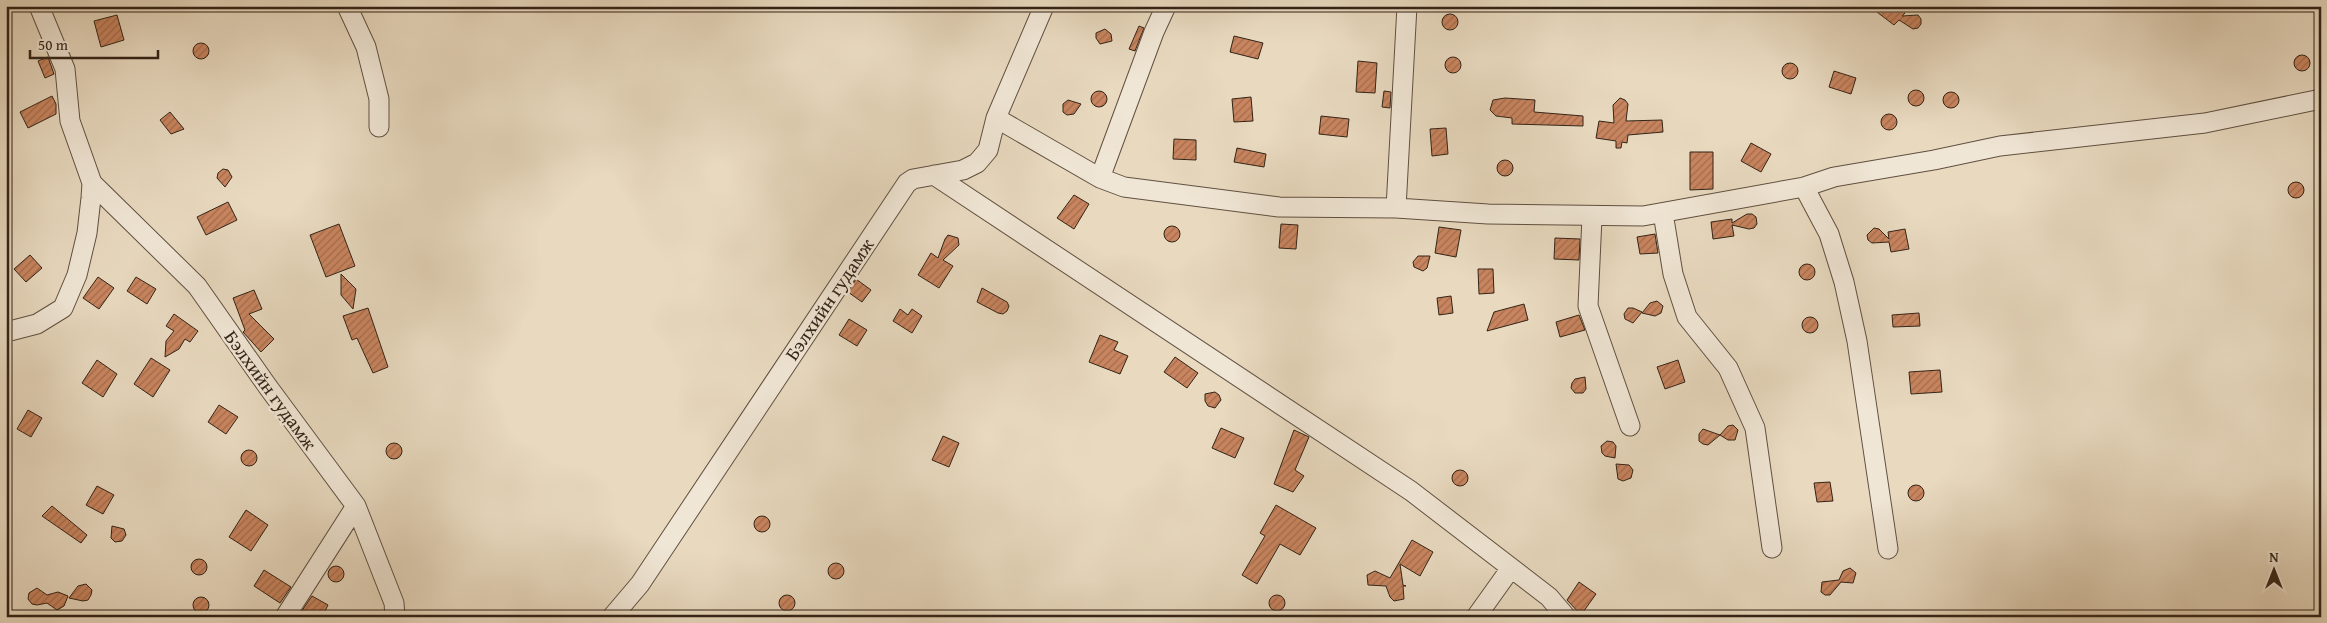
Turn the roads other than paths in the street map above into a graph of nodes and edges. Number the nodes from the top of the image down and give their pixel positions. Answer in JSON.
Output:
{"nodes":[{"id":1,"x":39,"y":6,"type":"edge"},
{"id":2,"x":347,"y":6,"type":"edge"},
{"id":3,"x":1044,"y":6,"type":"edge"},
{"id":4,"x":1166,"y":6,"type":"edge"},
{"id":5,"x":1406,"y":6,"type":"edge"},
{"id":6,"x":2321,"y":99,"type":"edge"},
{"id":7,"x":996,"y":118,"type":"junction"},
{"id":8,"x":379,"y":127,"type":"dead end"},
{"id":9,"x":934,"y":175,"type":"junction"},
{"id":10,"x":1100,"y":178,"type":"junction"},
{"id":11,"x":92,"y":183,"type":"junction"},
{"id":12,"x":1804,"y":187,"type":"junction"},
{"id":13,"x":1396,"y":208,"type":"junction"},
{"id":14,"x":1663,"y":213,"type":"junction"},
{"id":15,"x":1592,"y":217,"type":"junction"},
{"id":16,"x":6,"y":332,"type":"edge"},
{"id":17,"x":1630,"y":426,"type":"dead end"},
{"id":18,"x":356,"y":506,"type":"junction"},
{"id":19,"x":1772,"y":548,"type":"dead end"},
{"id":20,"x":1888,"y":549,"type":"dead end"},
{"id":21,"x":1511,"y":568,"type":"junction"},
{"id":22,"x":285,"y":617,"type":"edge"},
{"id":23,"x":395,"y":617,"type":"edge"},
{"id":24,"x":612,"y":617,"type":"edge"},
{"id":25,"x":1476,"y":617,"type":"edge"},
{"id":26,"x":1566,"y":617,"type":"edge"}],
"edges":[{"from":1,"to":11,"type":"street"},
{"from":2,"to":8,"type":"street"},
{"from":3,"to":7,"type":"street","name":"Бэлхийн гудамж"},
{"from":4,"to":10,"type":"street"},
{"from":5,"to":13,"type":"street"},
{"from":6,"to":12,"type":"street"},
{"from":7,"to":9,"type":"street","name":"Бэлхийн гудамж"},
{"from":7,"to":10,"type":"street"},
{"from":9,"to":21,"type":"street"},
{"from":9,"to":24,"type":"street","name":"Бэлхийн гудамж"},
{"from":10,"to":13,"type":"street"},
{"from":11,"to":16,"type":"street"},
{"from":11,"to":18,"type":"street","name":"Бэлхийн гудамж"},
{"from":12,"to":14,"type":"street"},
{"from":12,"to":20,"type":"street"},
{"from":13,"to":15,"type":"street"},
{"from":14,"to":15,"type":"street"},
{"from":14,"to":19,"type":"street"},
{"from":15,"to":17,"type":"street"},
{"from":18,"to":22,"type":"street"},
{"from":18,"to":23,"type":"street","name":"Бэлхийн гудамж"},
{"from":21,"to":25,"type":"street"},
{"from":21,"to":26,"type":"street"}]}
